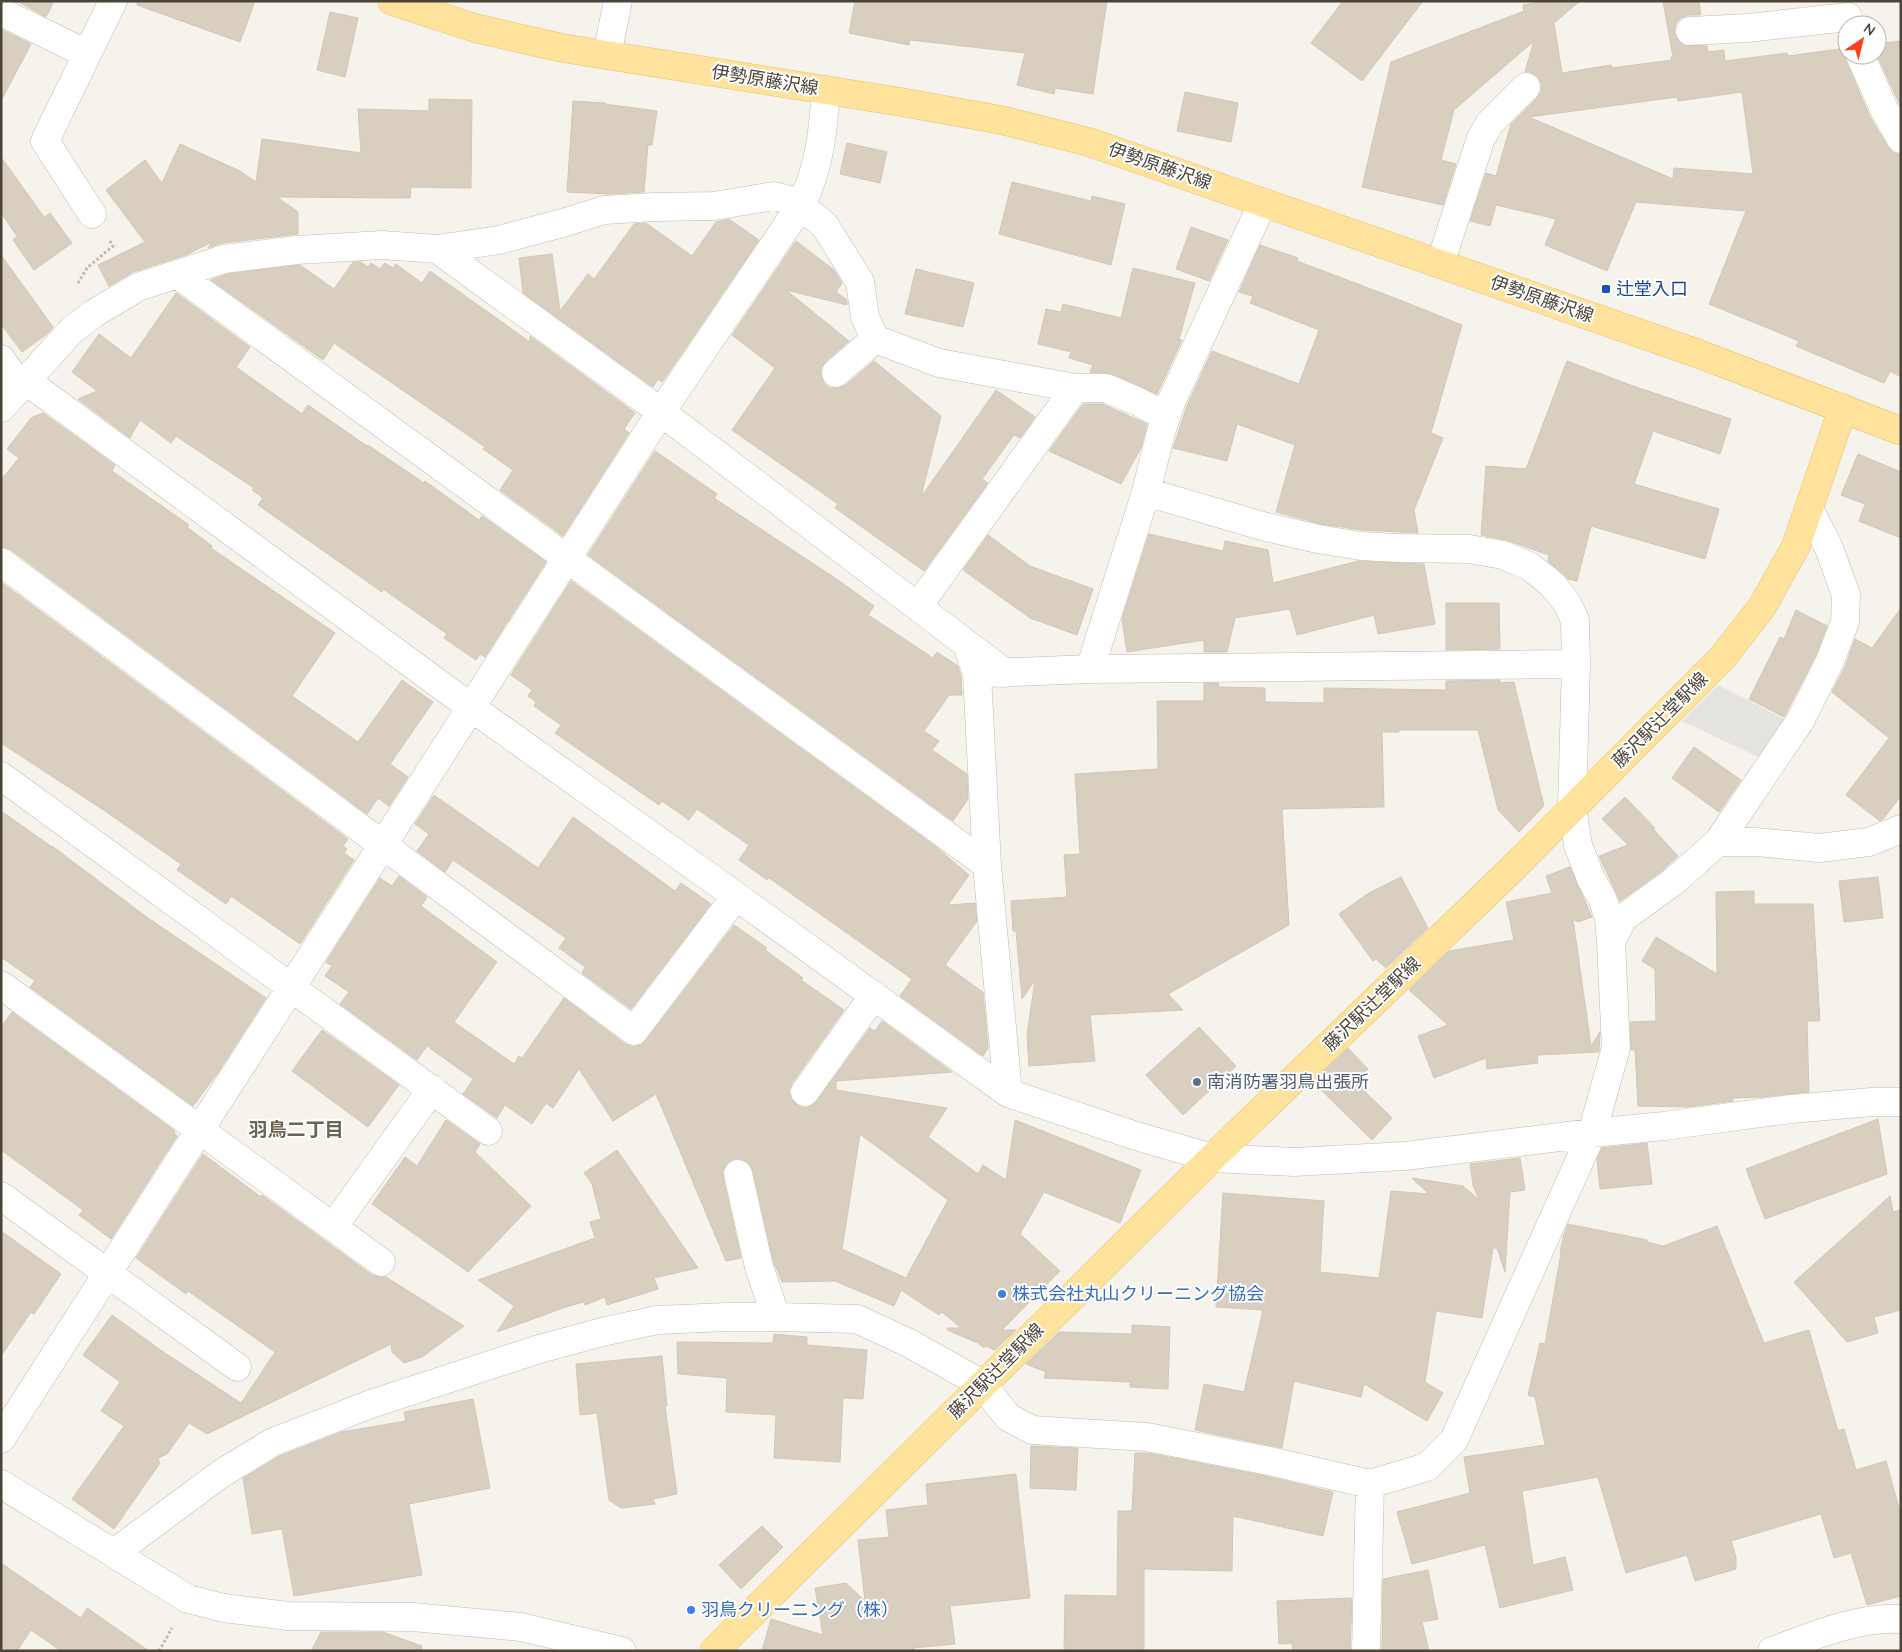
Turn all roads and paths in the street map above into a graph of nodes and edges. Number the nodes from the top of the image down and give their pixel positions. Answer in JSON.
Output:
{"nodes":[{"id":1,"x":114,"y":1,"type":"edge"},
{"id":2,"x":392,"y":1,"type":"edge"},
{"id":3,"x":618,"y":1,"type":"edge"},
{"id":4,"x":1,"y":12,"type":"edge"},
{"id":5,"x":1837,"y":17,"type":"edge"},
{"id":6,"x":1690,"y":32,"type":"dead end"},
{"id":7,"x":87,"y":54,"type":"junction"},
{"id":8,"x":607,"y":55,"type":"junction"},
{"id":9,"x":1864,"y":65,"type":"edge"},
{"id":10,"x":1526,"y":87,"type":"dead end"},
{"id":11,"x":826,"y":90,"type":"junction"},
{"id":12,"x":1901,"y":139,"type":"edge"},
{"id":13,"x":1263,"y":202,"type":"junction"},
{"id":14,"x":801,"y":204,"type":"junction"},
{"id":15,"x":92,"y":214,"type":"joint"},
{"id":16,"x":437,"y":249,"type":"junction"},
{"id":17,"x":1440,"y":264,"type":"junction"},
{"id":18,"x":177,"y":274,"type":"junction"},
{"id":19,"x":72,"y":330,"type":"junction"},
{"id":20,"x":875,"y":339,"type":"junction"},
{"id":21,"x":1,"y":360,"type":"edge"},
{"id":22,"x":836,"y":373,"type":"dead end"},
{"id":23,"x":23,"y":384,"type":"junction"},
{"id":24,"x":1075,"y":388,"type":"junction"},
{"id":25,"x":1,"y":408,"type":"edge"},
{"id":26,"x":1843,"y":408,"type":"junction"},
{"id":27,"x":661,"y":412,"type":"junction"},
{"id":28,"x":1166,"y":418,"type":"junction"},
{"id":29,"x":1901,"y":432,"type":"edge"},
{"id":30,"x":1146,"y":492,"type":"junction"},
{"id":31,"x":1810,"y":509,"type":"junction"},
{"id":32,"x":566,"y":560,"type":"junction"},
{"id":33,"x":1,"y":562,"type":"edge"},
{"id":34,"x":918,"y":606,"type":"junction"},
{"id":35,"x":966,"y":642,"type":"junction"},
{"id":36,"x":1576,"y":664,"type":"junction"},
{"id":37,"x":1090,"y":670,"type":"junction"},
{"id":38,"x":1005,"y":673,"type":"junction"},
{"id":39,"x":977,"y":674,"type":"junction"},
{"id":40,"x":472,"y":708,"type":"junction"},
{"id":41,"x":1,"y":776,"type":"edge"},
{"id":42,"x":1572,"y":808,"type":"junction"},
{"id":43,"x":1901,"y":829,"type":"edge"},
{"id":44,"x":1718,"y":842,"type":"junction"},
{"id":45,"x":384,"y":844,"type":"junction"},
{"id":46,"x":987,"y":865,"type":"junction"},
{"id":47,"x":736,"y":896,"type":"junction"},
{"id":48,"x":1611,"y":942,"type":"junction"},
{"id":49,"x":1,"y":985,"type":"edge"},
{"id":50,"x":292,"y":988,"type":"junction"},
{"id":51,"x":874,"y":995,"type":"junction"},
{"id":52,"x":432,"y":1090,"type":"junction"},
{"id":53,"x":805,"y":1092,"type":"dead end"},
{"id":54,"x":1008,"y":1093,"type":"junction"},
{"id":55,"x":1901,"y":1102,"type":"edge"},
{"id":56,"x":200,"y":1131,"type":"junction"},
{"id":57,"x":488,"y":1131,"type":"dead end"},
{"id":58,"x":1592,"y":1133,"type":"junction"},
{"id":59,"x":1212,"y":1158,"type":"junction"},
{"id":60,"x":738,"y":1174,"type":"dead end"},
{"id":61,"x":1,"y":1196,"type":"edge"},
{"id":62,"x":334,"y":1227,"type":"junction"},
{"id":63,"x":381,"y":1262,"type":"dead end"},
{"id":64,"x":107,"y":1274,"type":"junction"},
{"id":65,"x":776,"y":1317,"type":"junction"},
{"id":66,"x":237,"y":1367,"type":"dead end"},
{"id":67,"x":982,"y":1384,"type":"junction"},
{"id":68,"x":1,"y":1439,"type":"edge"},
{"id":69,"x":1,"y":1484,"type":"edge"},
{"id":70,"x":1370,"y":1484,"type":"junction"},
{"id":71,"x":114,"y":1553,"type":"junction"},
{"id":72,"x":1901,"y":1618,"type":"edge"},
{"id":73,"x":622,"y":1651,"type":"edge"},
{"id":74,"x":714,"y":1651,"type":"edge"},
{"id":75,"x":1366,"y":1651,"type":"edge"},
{"id":76,"x":1772,"y":1651,"type":"edge"}],
"edges":[{"from":1,"to":7,"type":"street"},
{"from":2,"to":8,"type":"main road","name":"伊勢原藤沢線"},
{"from":3,"to":8,"type":"street"},
{"from":4,"to":7,"type":"street"},
{"from":5,"to":6,"type":"street"},
{"from":7,"to":15,"type":"street"},
{"from":8,"to":11,"type":"main road","name":"伊勢原藤沢線"},
{"from":9,"to":12,"type":"street"},
{"from":10,"to":17,"type":"street"},
{"from":11,"to":13,"type":"main road","name":"伊勢原藤沢線"},
{"from":11,"to":14,"type":"street"},
{"from":13,"to":17,"type":"main road","name":"伊勢原藤沢線"},
{"from":13,"to":28,"type":"street"},
{"from":14,"to":16,"type":"street"},
{"from":14,"to":20,"type":"street"},
{"from":14,"to":27,"type":"street"},
{"from":15,"to":19,"type":"path"},
{"from":16,"to":18,"type":"street"},
{"from":16,"to":27,"type":"street"},
{"from":17,"to":26,"type":"main road","name":"伊勢原藤沢線"},
{"from":18,"to":19,"type":"street"},
{"from":18,"to":32,"type":"street"},
{"from":19,"to":23,"type":"street"},
{"from":20,"to":22,"type":"street"},
{"from":20,"to":24,"type":"street"},
{"from":21,"to":23,"type":"street"},
{"from":23,"to":25,"type":"street"},
{"from":23,"to":40,"type":"street"},
{"from":24,"to":28,"type":"street"},
{"from":24,"to":34,"type":"street"},
{"from":26,"to":29,"type":"main road","name":"伊勢原藤沢線"},
{"from":26,"to":31,"type":"main road","name":"藤沢駅辻堂駅線"},
{"from":27,"to":32,"type":"street"},
{"from":27,"to":34,"type":"street"},
{"from":28,"to":30,"type":"street"},
{"from":30,"to":36,"type":"street"},
{"from":30,"to":37,"type":"street"},
{"from":31,"to":42,"type":"main road","name":"藤沢駅辻堂駅線"},
{"from":31,"to":44,"type":"street"},
{"from":32,"to":40,"type":"street"},
{"from":32,"to":46,"type":"street"},
{"from":33,"to":45,"type":"street"},
{"from":34,"to":35,"type":"street"},
{"from":35,"to":38,"type":"street"},
{"from":35,"to":39,"type":"street"},
{"from":36,"to":37,"type":"street"},
{"from":36,"to":42,"type":"street"},
{"from":37,"to":38,"type":"street"},
{"from":38,"to":39,"type":"street"},
{"from":39,"to":46,"type":"street"},
{"from":40,"to":45,"type":"street"},
{"from":40,"to":47,"type":"street"},
{"from":41,"to":50,"type":"street"},
{"from":42,"to":48,"type":"street"},
{"from":42,"to":59,"type":"main road","name":"藤沢駅辻堂駅線"},
{"from":43,"to":44,"type":"street"},
{"from":44,"to":48,"type":"street"},
{"from":45,"to":47,"type":"street"},
{"from":45,"to":50,"type":"street"},
{"from":46,"to":54,"type":"street"},
{"from":47,"to":51,"type":"street"},
{"from":48,"to":58,"type":"street"},
{"from":49,"to":56,"type":"street"},
{"from":50,"to":52,"type":"street"},
{"from":50,"to":56,"type":"street"},
{"from":51,"to":53,"type":"street"},
{"from":51,"to":54,"type":"street"},
{"from":52,"to":57,"type":"street"},
{"from":52,"to":62,"type":"street"},
{"from":54,"to":59,"type":"street"},
{"from":55,"to":58,"type":"street"},
{"from":56,"to":62,"type":"street"},
{"from":56,"to":64,"type":"street"},
{"from":58,"to":59,"type":"street"},
{"from":58,"to":70,"type":"street"},
{"from":59,"to":67,"type":"main road","name":"藤沢駅辻堂駅線"},
{"from":60,"to":65,"type":"street"},
{"from":61,"to":64,"type":"street"},
{"from":62,"to":63,"type":"street"},
{"from":64,"to":66,"type":"street"},
{"from":64,"to":68,"type":"street"},
{"from":65,"to":67,"type":"street"},
{"from":65,"to":71,"type":"street"},
{"from":67,"to":70,"type":"street"},
{"from":67,"to":74,"type":"main road","name":"藤沢駅辻堂駅線"},
{"from":69,"to":71,"type":"street"},
{"from":70,"to":75,"type":"street"},
{"from":71,"to":73,"type":"street"},
{"from":72,"to":76,"type":"street"}]}
